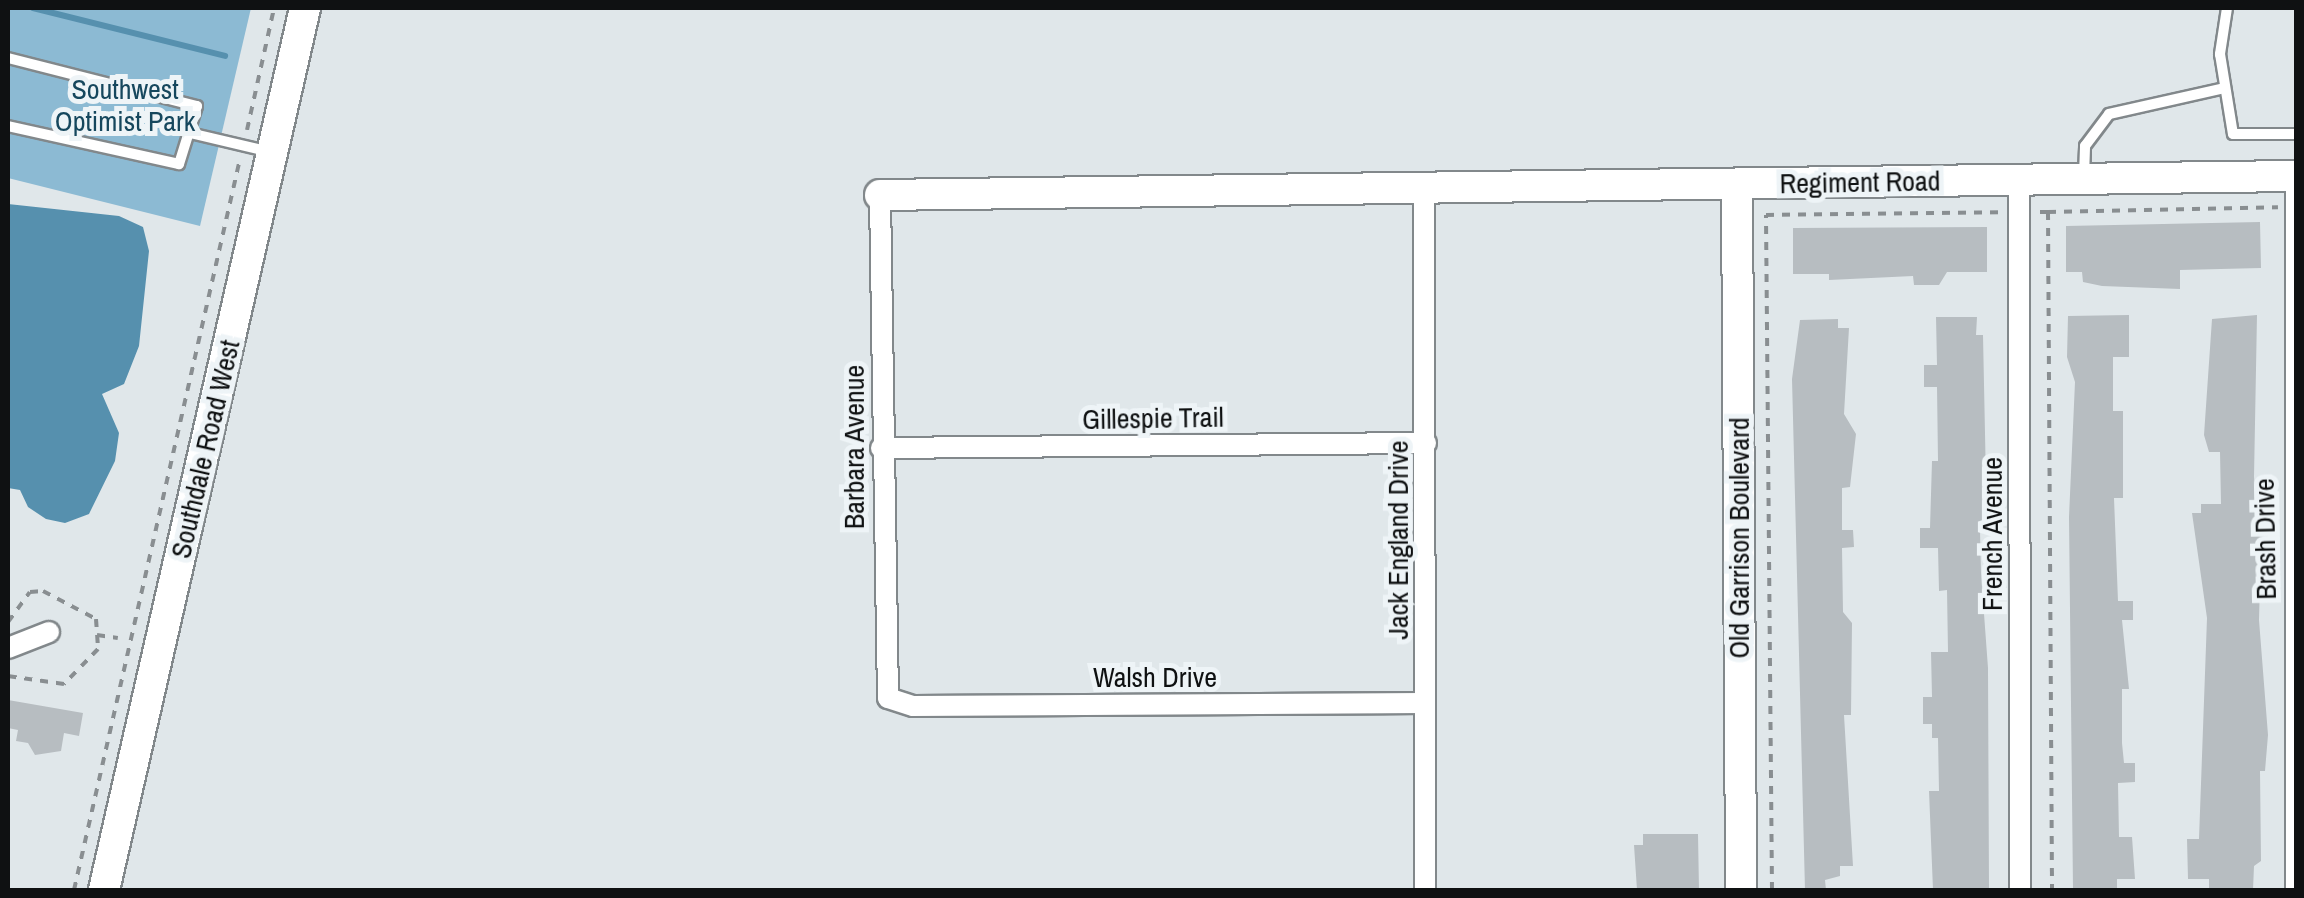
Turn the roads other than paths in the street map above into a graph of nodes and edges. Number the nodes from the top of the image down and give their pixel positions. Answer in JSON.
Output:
{"nodes":[{"id":1,"x":305,"y":8,"type":"edge"},
{"id":2,"x":2227,"y":8,"type":"edge"},
{"id":3,"x":8,"y":58,"type":"edge"},
{"id":4,"x":2224,"y":88,"type":"junction"},
{"id":5,"x":8,"y":126,"type":"edge"},
{"id":6,"x":190,"y":133,"type":"junction"},
{"id":7,"x":2296,"y":134,"type":"edge"},
{"id":8,"x":258,"y":149,"type":"junction"},
{"id":9,"x":2296,"y":176,"type":"edge"},
{"id":10,"x":2019,"y":178,"type":"junction"},
{"id":11,"x":2084,"y":178,"type":"junction"},
{"id":12,"x":1738,"y":184,"type":"junction"},
{"id":13,"x":2296,"y":186,"type":"edge"},
{"id":14,"x":1424,"y":190,"type":"junction"},
{"id":15,"x":880,"y":194,"type":"joint"},
{"id":16,"x":2294,"y":434,"type":"edge"},
{"id":17,"x":1426,"y":443,"type":"junction"},
{"id":18,"x":880,"y":448,"type":"junction"},
{"id":19,"x":49,"y":632,"type":"dead end"},
{"id":20,"x":8,"y":648,"type":"edge"},
{"id":21,"x":2295,"y":695,"type":"edge"},
{"id":22,"x":888,"y":698,"type":"joint"},
{"id":23,"x":1424,"y":703,"type":"junction"},
{"id":24,"x":104,"y":890,"type":"edge"},
{"id":25,"x":1426,"y":890,"type":"edge"},
{"id":26,"x":1741,"y":890,"type":"edge"},
{"id":27,"x":2020,"y":890,"type":"edge"},
{"id":28,"x":2296,"y":890,"type":"edge"}],
"edges":[{"from":1,"to":8,"type":"street","name":"Southdale Road West"},
{"from":2,"to":4,"type":"lane"},
{"from":3,"to":6,"type":"lane"},
{"from":4,"to":7,"type":"lane"},
{"from":4,"to":11,"type":"lane"},
{"from":5,"to":6,"type":"lane"},
{"from":6,"to":8,"type":"lane"},
{"from":8,"to":24,"type":"street","name":"Southdale Road West"},
{"from":9,"to":11,"type":"street","name":"Regiment Road"},
{"from":10,"to":11,"type":"street","name":"Regiment Road"},
{"from":10,"to":12,"type":"street","name":"Regiment Road"},
{"from":10,"to":27,"type":"street","name":"French Avenue"},
{"from":12,"to":14,"type":"street","name":"Regiment Road"},
{"from":12,"to":26,"type":"street","name":"Old Garrison Boulevard"},
{"from":13,"to":16,"type":"street","name":"Brash Drive"},
{"from":14,"to":15,"type":"street","name":"Regiment Road"},
{"from":14,"to":17,"type":"street","name":"Jack England Drive"},
{"from":15,"to":18,"type":"street","name":"Barbara Avenue"},
{"from":16,"to":21,"type":"street","name":"Brash Drive"},
{"from":17,"to":18,"type":"street","name":"Gillespie Trail"},
{"from":17,"to":23,"type":"street","name":"Jack England Drive"},
{"from":18,"to":22,"type":"street","name":"Barbara Avenue"},
{"from":19,"to":20,"type":"street"},
{"from":21,"to":28,"type":"street","name":"Brash Drive"},
{"from":22,"to":23,"type":"street","name":"Walsh Drive"},
{"from":23,"to":25,"type":"street","name":"Jack England Drive"}]}
